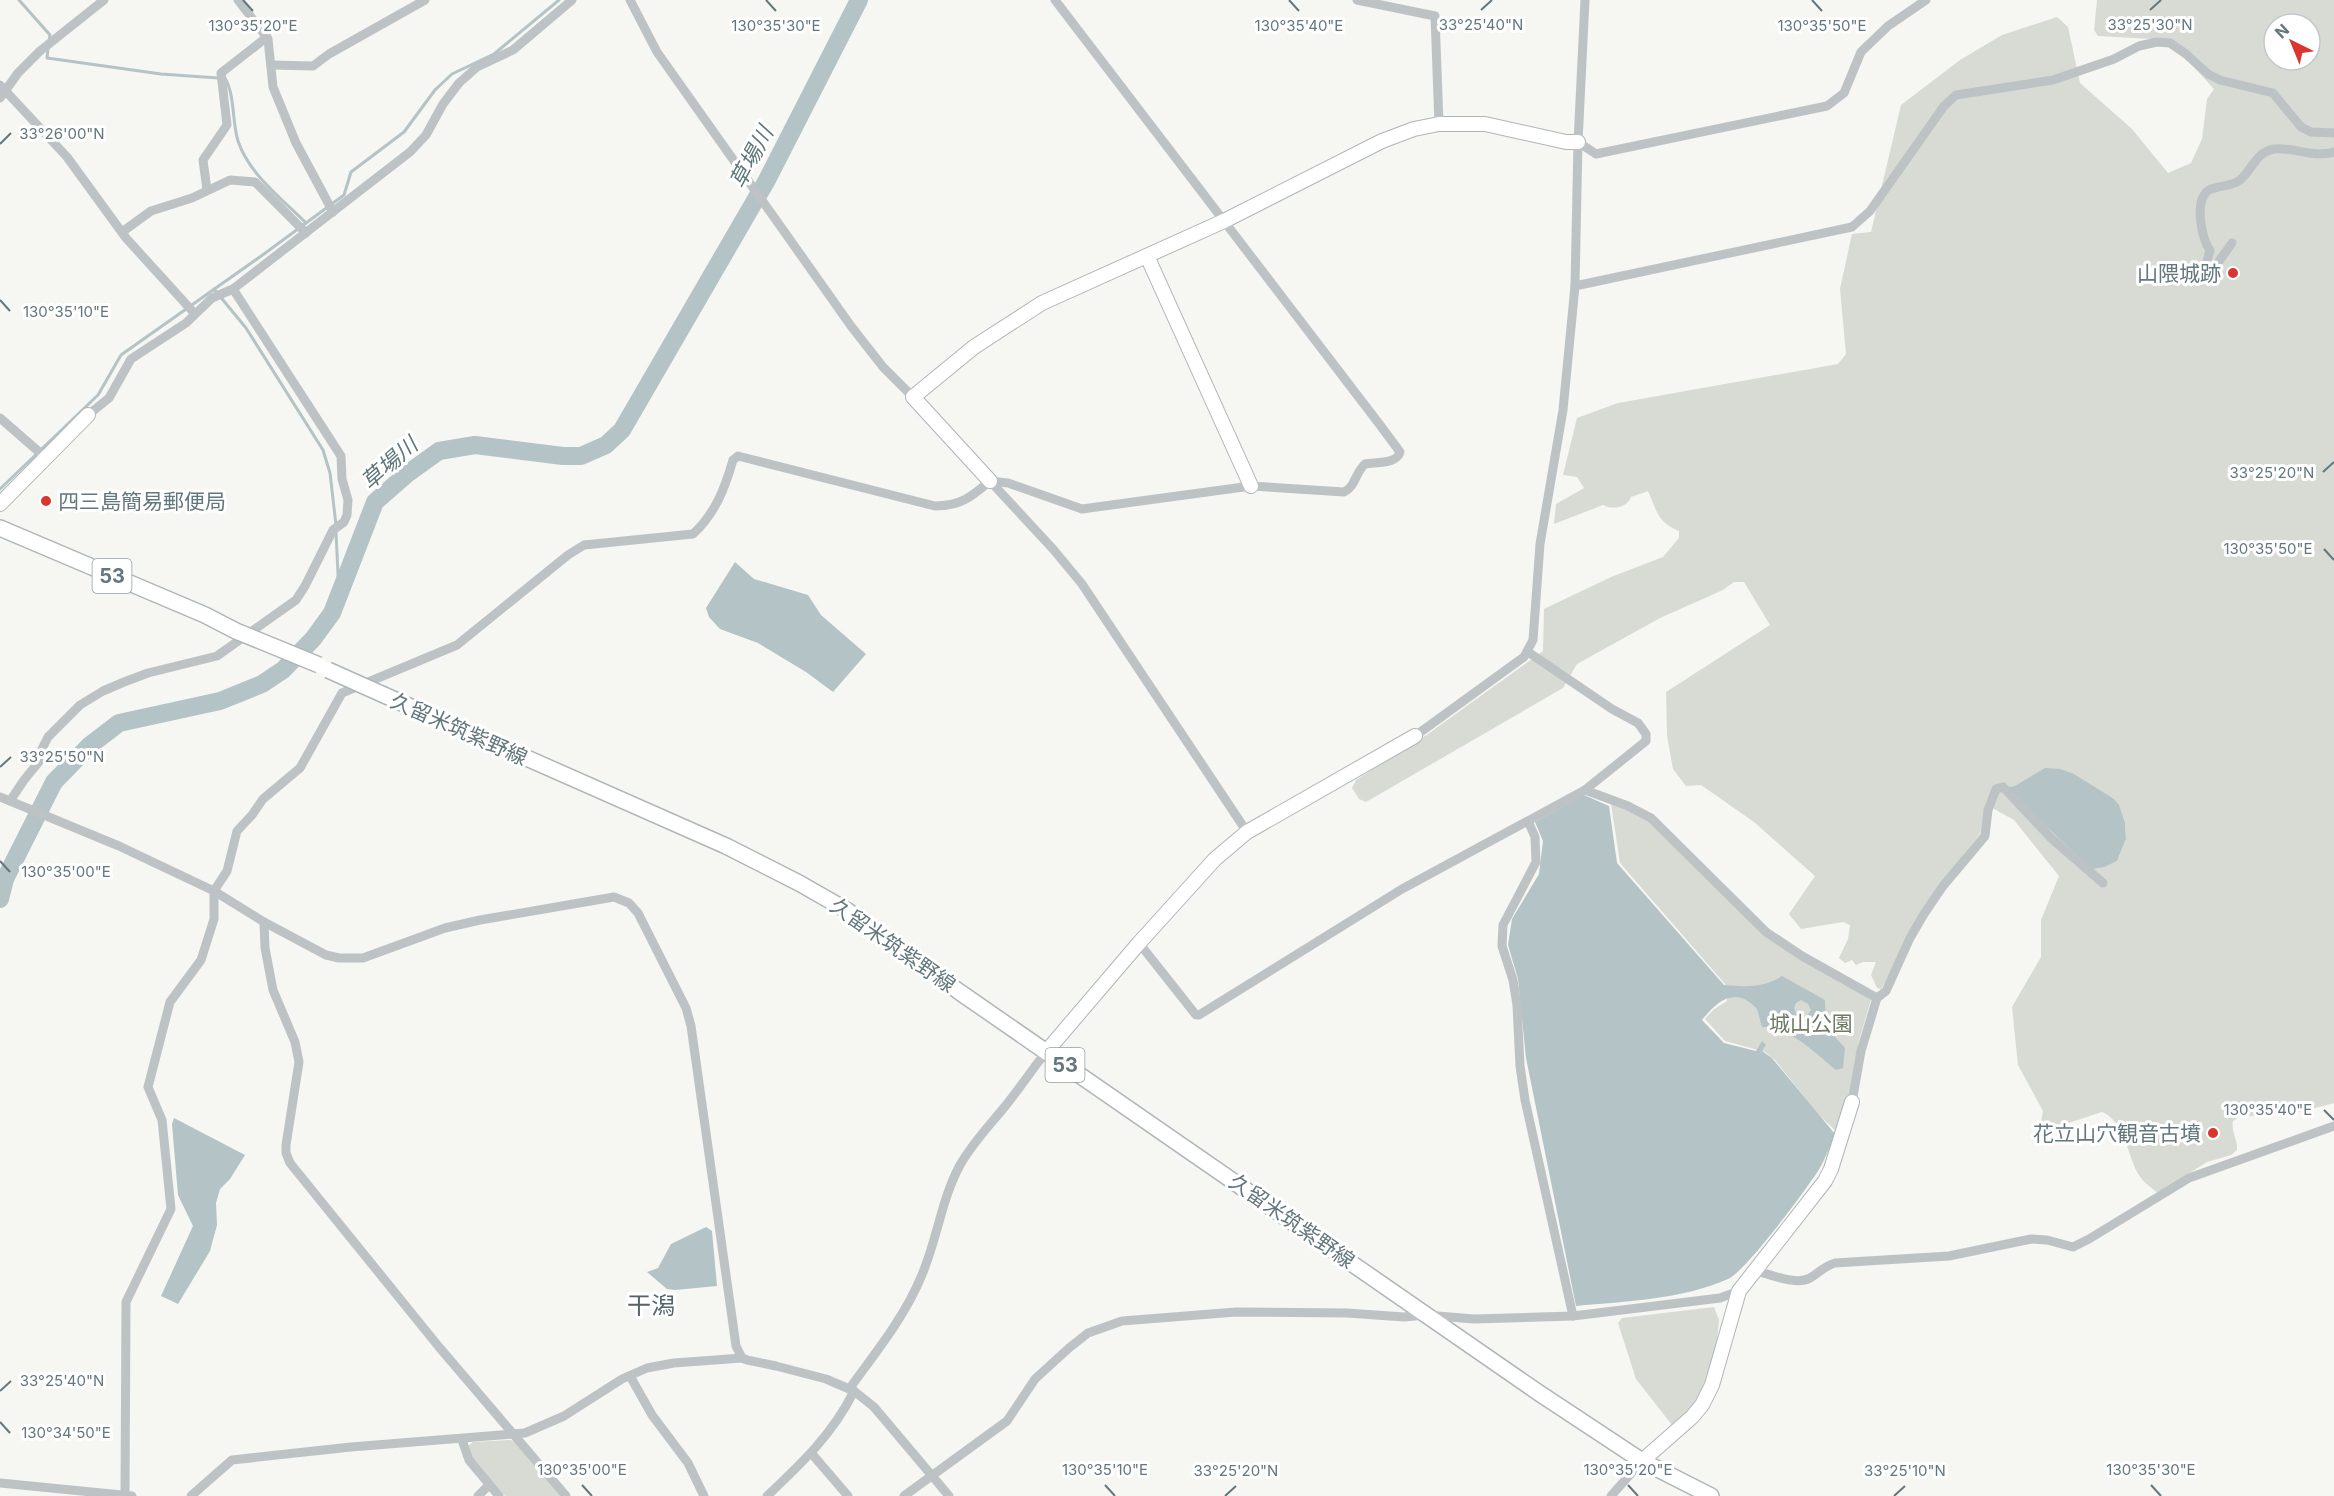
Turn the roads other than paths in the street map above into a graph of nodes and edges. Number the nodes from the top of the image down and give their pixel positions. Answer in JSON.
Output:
{"nodes":[{"id":1,"x":104,"y":0,"type":"edge"},
{"id":2,"x":238,"y":0,"type":"edge"},
{"id":3,"x":426,"y":0,"type":"edge"},
{"id":4,"x":572,"y":0,"type":"edge"},
{"id":5,"x":630,"y":0,"type":"edge"},
{"id":6,"x":1055,"y":0,"type":"edge"},
{"id":7,"x":1357,"y":0,"type":"edge"},
{"id":8,"x":1585,"y":0,"type":"edge"},
{"id":9,"x":1926,"y":0,"type":"edge"},
{"id":10,"x":267,"y":37,"type":"junction"},
{"id":11,"x":271,"y":65,"type":"junction"},
{"id":12,"x":2,"y":91,"type":"edge"},
{"id":13,"x":1439,"y":124,"type":"junction"},
{"id":14,"x":2334,"y":133,"type":"edge"},
{"id":15,"x":1578,"y":142,"type":"junction"},
{"id":16,"x":2334,"y":152,"type":"edge"},
{"id":17,"x":207,"y":190,"type":"junction"},
{"id":18,"x":333,"y":212,"type":"junction"},
{"id":19,"x":1224,"y":221,"type":"junction"},
{"id":20,"x":122,"y":232,"type":"junction"},
{"id":21,"x":306,"y":234,"type":"junction"},
{"id":22,"x":2232,"y":243,"type":"dead end"},
{"id":23,"x":1147,"y":256,"type":"junction"},
{"id":24,"x":1575,"y":286,"type":"junction"},
{"id":25,"x":233,"y":289,"type":"junction"},
{"id":26,"x":195,"y":314,"type":"junction"},
{"id":27,"x":913,"y":397,"type":"junction"},
{"id":28,"x":88,"y":415,"type":"joint"},
{"id":29,"x":0,"y":418,"type":"edge"},
{"id":30,"x":46,"y":458,"type":"junction"},
{"id":31,"x":990,"y":481,"type":"junction"},
{"id":32,"x":1251,"y":486,"type":"junction"},
{"id":33,"x":0,"y":504,"type":"edge"},
{"id":34,"x":0,"y":528,"type":"edge"},
{"id":35,"x":1528,"y":652,"type":"junction"},
{"id":36,"x":1415,"y":736,"type":"joint"},
{"id":37,"x":1586,"y":790,"type":"junction"},
{"id":38,"x":0,"y":798,"type":"edge"},
{"id":39,"x":13,"y":802,"type":"junction"},
{"id":40,"x":1528,"y":821,"type":"junction"},
{"id":41,"x":1247,"y":832,"type":"junction"},
{"id":42,"x":2103,"y":883,"type":"dead end"},
{"id":43,"x":214,"y":891,"type":"junction"},
{"id":44,"x":264,"y":922,"type":"junction"},
{"id":45,"x":1138,"y":943,"type":"junction"},
{"id":46,"x":1877,"y":998,"type":"junction"},
{"id":47,"x":1046,"y":1052,"type":"junction"},
{"id":48,"x":1852,"y":1102,"type":"joint"},
{"id":49,"x":2334,"y":1126,"type":"edge"},
{"id":50,"x":1756,"y":1271,"type":"junction"},
{"id":51,"x":1739,"y":1291,"type":"junction"},
{"id":52,"x":1426,"y":1315,"type":"junction"},
{"id":53,"x":1573,"y":1316,"type":"junction"},
{"id":54,"x":742,"y":1358,"type":"junction"},
{"id":55,"x":630,"y":1376,"type":"junction"},
{"id":56,"x":852,"y":1390,"type":"junction"},
{"id":57,"x":512,"y":1434,"type":"junction"},
{"id":58,"x":462,"y":1440,"type":"junction"},
{"id":59,"x":812,"y":1454,"type":"junction"},
{"id":60,"x":1642,"y":1461,"type":"junction"},
{"id":61,"x":933,"y":1476,"type":"junction"},
{"id":62,"x":0,"y":1483,"type":"edge"},
{"id":63,"x":489,"y":1485,"type":"junction"},
{"id":64,"x":125,"y":1496,"type":"edge"},
{"id":65,"x":132,"y":1496,"type":"edge"},
{"id":66,"x":191,"y":1496,"type":"edge"},
{"id":67,"x":478,"y":1496,"type":"edge"},
{"id":68,"x":499,"y":1496,"type":"edge"},
{"id":69,"x":566,"y":1496,"type":"edge"},
{"id":70,"x":704,"y":1496,"type":"edge"},
{"id":71,"x":767,"y":1496,"type":"edge"},
{"id":72,"x":848,"y":1496,"type":"edge"},
{"id":73,"x":904,"y":1496,"type":"edge"},
{"id":74,"x":949,"y":1496,"type":"edge"},
{"id":75,"x":1611,"y":1496,"type":"edge"},
{"id":76,"x":1711,"y":1496,"type":"edge"}],
"edges":[{"from":1,"to":12,"type":"street"},
{"from":2,"to":10,"type":"street"},
{"from":3,"to":11,"type":"street"},
{"from":4,"to":18,"type":"street"},
{"from":5,"to":27,"type":"street"},
{"from":6,"to":19,"type":"street"},
{"from":7,"to":13,"type":"street"},
{"from":8,"to":15,"type":"street"},
{"from":9,"to":15,"type":"street"},
{"from":10,"to":11,"type":"street"},
{"from":10,"to":17,"type":"street"},
{"from":11,"to":18,"type":"street"},
{"from":12,"to":20,"type":"street"},
{"from":13,"to":15,"type":"street"},
{"from":13,"to":19,"type":"street"},
{"from":14,"to":24,"type":"street"},
{"from":15,"to":24,"type":"street"},
{"from":16,"to":22,"type":"street"},
{"from":17,"to":20,"type":"street"},
{"from":17,"to":21,"type":"street"},
{"from":18,"to":21,"type":"street"},
{"from":19,"to":23,"type":"street"},
{"from":19,"to":32,"type":"street"},
{"from":20,"to":26,"type":"street"},
{"from":21,"to":25,"type":"street"},
{"from":23,"to":27,"type":"street"},
{"from":23,"to":32,"type":"street"},
{"from":24,"to":35,"type":"street"},
{"from":25,"to":26,"type":"street"},
{"from":25,"to":39,"type":"street"},
{"from":26,"to":28,"type":"street"},
{"from":27,"to":31,"type":"street"},
{"from":28,"to":30,"type":"street"},
{"from":29,"to":30,"type":"street"},
{"from":30,"to":33,"type":"street"},
{"from":31,"to":32,"type":"street"},
{"from":31,"to":41,"type":"street"},
{"from":31,"to":43,"type":"street"},
{"from":34,"to":47,"type":"main road","name":"久留米筑紫野線","number":"53","bridge":true},
{"from":35,"to":36,"type":"street"},
{"from":35,"to":37,"type":"street"},
{"from":36,"to":41,"type":"street"},
{"from":37,"to":40,"type":"street"},
{"from":37,"to":46,"type":"street"},
{"from":38,"to":39,"type":"street"},
{"from":39,"to":43,"type":"street"},
{"from":40,"to":45,"type":"street"},
{"from":40,"to":53,"type":"street"},
{"from":41,"to":45,"type":"street"},
{"from":42,"to":46,"type":"street"},
{"from":43,"to":44,"type":"street"},
{"from":43,"to":64,"type":"street"},
{"from":44,"to":54,"type":"street"},
{"from":44,"to":57,"type":"street"},
{"from":45,"to":47,"type":"street"},
{"from":46,"to":48,"type":"street"},
{"from":47,"to":52,"type":"main road","name":"久留米筑紫野線","number":"53"},
{"from":47,"to":56,"type":"street"},
{"from":48,"to":50,"type":"street"},
{"from":49,"to":50,"type":"street"},
{"from":50,"to":51,"type":"street"},
{"from":51,"to":53,"type":"street"},
{"from":51,"to":60,"type":"street"},
{"from":52,"to":53,"type":"street"},
{"from":52,"to":60,"type":"main road","name":"久留米筑紫野線","number":"53"},
{"from":52,"to":61,"type":"street"},
{"from":54,"to":55,"type":"street"},
{"from":54,"to":56,"type":"street"},
{"from":55,"to":57,"type":"street"},
{"from":55,"to":70,"type":"street"},
{"from":56,"to":59,"type":"street"},
{"from":56,"to":61,"type":"street"},
{"from":57,"to":58,"type":"street"},
{"from":57,"to":69,"type":"street"},
{"from":58,"to":63,"type":"street"},
{"from":58,"to":66,"type":"street"},
{"from":59,"to":71,"type":"street"},
{"from":59,"to":72,"type":"street"},
{"from":60,"to":75,"type":"street"},
{"from":60,"to":76,"type":"main road","name":"久留米筑紫野線","number":"53"},
{"from":61,"to":73,"type":"street"},
{"from":61,"to":74,"type":"street"},
{"from":62,"to":64,"type":"street"},
{"from":63,"to":67,"type":"street"},
{"from":63,"to":68,"type":"street"},
{"from":64,"to":65,"type":"street"}]}
